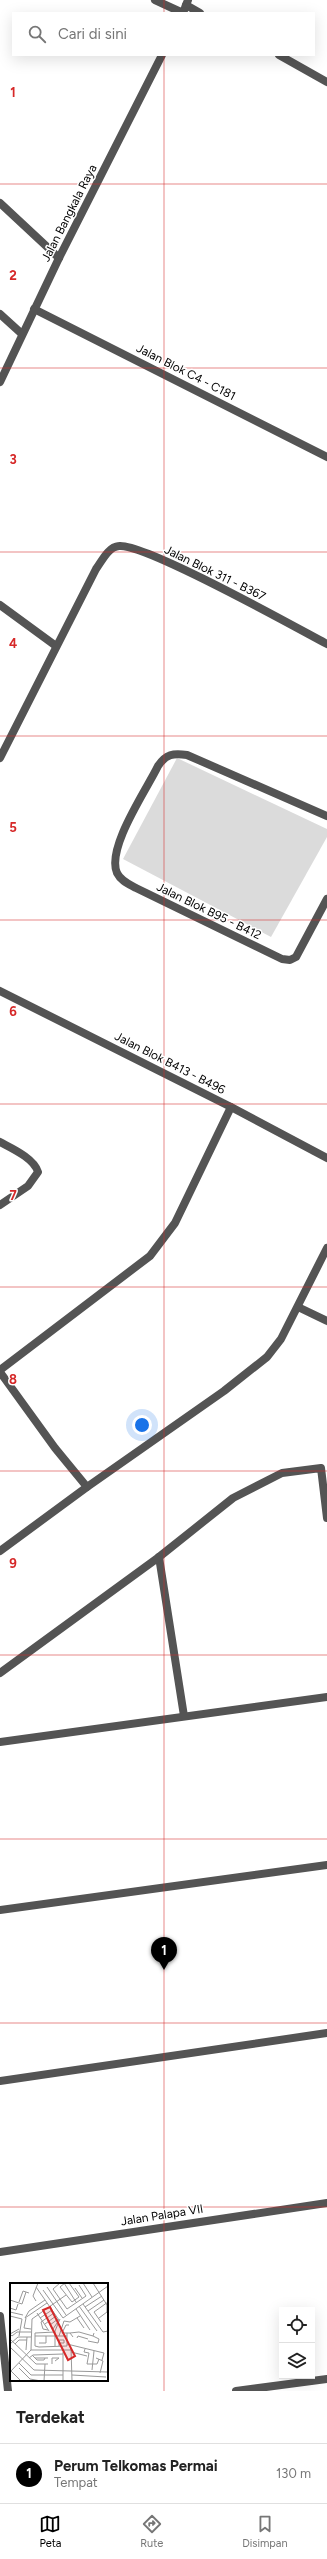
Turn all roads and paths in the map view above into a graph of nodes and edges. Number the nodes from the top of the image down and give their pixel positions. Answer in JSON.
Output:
{"nodes":[{"id":1,"x":156,"y":0,"type":"edge"},
{"id":2,"x":185,"y":8,"type":"edge"},
{"id":3,"x":197,"y":12,"type":"edge"},
{"id":4,"x":161,"y":56,"type":"edge"},
{"id":5,"x":281,"y":56,"type":"edge"},
{"id":6,"x":327,"y":82,"type":"edge"},
{"id":7,"x":0,"y":203,"type":"edge"},
{"id":8,"x":59,"y":258,"type":"junction"},
{"id":9,"x":34,"y":309,"type":"junction"},
{"id":10,"x":0,"y":314,"type":"edge"},
{"id":11,"x":22,"y":334,"type":"junction"},
{"id":12,"x":0,"y":382,"type":"edge"},
{"id":13,"x":327,"y":457,"type":"edge"},
{"id":14,"x":0,"y":605,"type":"edge"},
{"id":15,"x":327,"y":644,"type":"edge"},
{"id":16,"x":56,"y":646,"type":"junction"},
{"id":17,"x":0,"y":758,"type":"edge"},
{"id":18,"x":327,"y":816,"type":"edge"},
{"id":19,"x":327,"y":899,"type":"edge"},
{"id":20,"x":0,"y":991,"type":"edge"},
{"id":21,"x":231,"y":1107,"type":"junction"},
{"id":22,"x":0,"y":1142,"type":"edge"},
{"id":23,"x":327,"y":1158,"type":"edge"},
{"id":24,"x":0,"y":1205,"type":"edge"},
{"id":25,"x":327,"y":1248,"type":"edge"},
{"id":26,"x":298,"y":1307,"type":"junction"},
{"id":27,"x":327,"y":1321,"type":"edge"},
{"id":28,"x":0,"y":1371,"type":"edge"},
{"id":29,"x":87,"y":1487,"type":"junction"},
{"id":30,"x":327,"y":1518,"type":"edge"},
{"id":31,"x":0,"y":1551,"type":"edge"},
{"id":32,"x":159,"y":1557,"type":"junction"},
{"id":33,"x":0,"y":1673,"type":"edge"},
{"id":34,"x":327,"y":1697,"type":"edge"},
{"id":35,"x":184,"y":1716,"type":"junction"},
{"id":36,"x":0,"y":1742,"type":"edge"},
{"id":37,"x":327,"y":1865,"type":"edge"},
{"id":38,"x":0,"y":1910,"type":"edge"},
{"id":39,"x":327,"y":2033,"type":"edge"},
{"id":40,"x":0,"y":2081,"type":"edge"},
{"id":41,"x":327,"y":2202,"type":"edge"},
{"id":42,"x":0,"y":2252,"type":"edge"},
{"id":43,"x":0,"y":2316,"type":"edge"},
{"id":44,"x":327,"y":2379,"type":"edge"},
{"id":45,"x":8,"y":2391,"type":"edge"},
{"id":46,"x":236,"y":2391,"type":"edge"}],
"edges":[{"from":1,"to":2,"type":"street"},
{"from":2,"to":3,"type":"street"},
{"from":4,"to":8,"type":"street","name":"Jalan Bangkala Raya"},
{"from":5,"to":6,"type":"street"},
{"from":7,"to":8,"type":"street"},
{"from":8,"to":9,"type":"street","name":"Jalan Bangkala Raya"},
{"from":9,"to":11,"type":"street","name":"Jalan Bangkala Raya"},
{"from":9,"to":13,"type":"street","name":"Jalan Blok C4 - C181"},
{"from":10,"to":11,"type":"street"},
{"from":11,"to":12,"type":"street","name":"Jalan Bangkala Raya"},
{"from":14,"to":16,"type":"street"},
{"from":15,"to":16,"type":"street","name":"Jalan Blok 311 - B367"},
{"from":16,"to":17,"type":"street"},
{"from":18,"to":19,"type":"street","name":"Jalan Blok B95 - B412"},
{"from":20,"to":21,"type":"street","name":"Jalan Blok B413 - B496"},
{"from":21,"to":23,"type":"street","name":"Jalan Blok B413 - B496"},
{"from":21,"to":28,"type":"street"},
{"from":22,"to":24,"type":"street"},
{"from":25,"to":26,"type":"street"},
{"from":26,"to":27,"type":"street"},
{"from":26,"to":29,"type":"street"},
{"from":28,"to":29,"type":"street"},
{"from":29,"to":31,"type":"street"},
{"from":30,"to":32,"type":"street"},
{"from":32,"to":33,"type":"street"},
{"from":32,"to":35,"type":"street"},
{"from":34,"to":35,"type":"street"},
{"from":35,"to":36,"type":"street"},
{"from":37,"to":38,"type":"street"},
{"from":39,"to":40,"type":"street"},
{"from":41,"to":42,"type":"street","name":"Jalan Palapa VII"},
{"from":43,"to":45,"type":"street"},
{"from":44,"to":46,"type":"street"}]}
